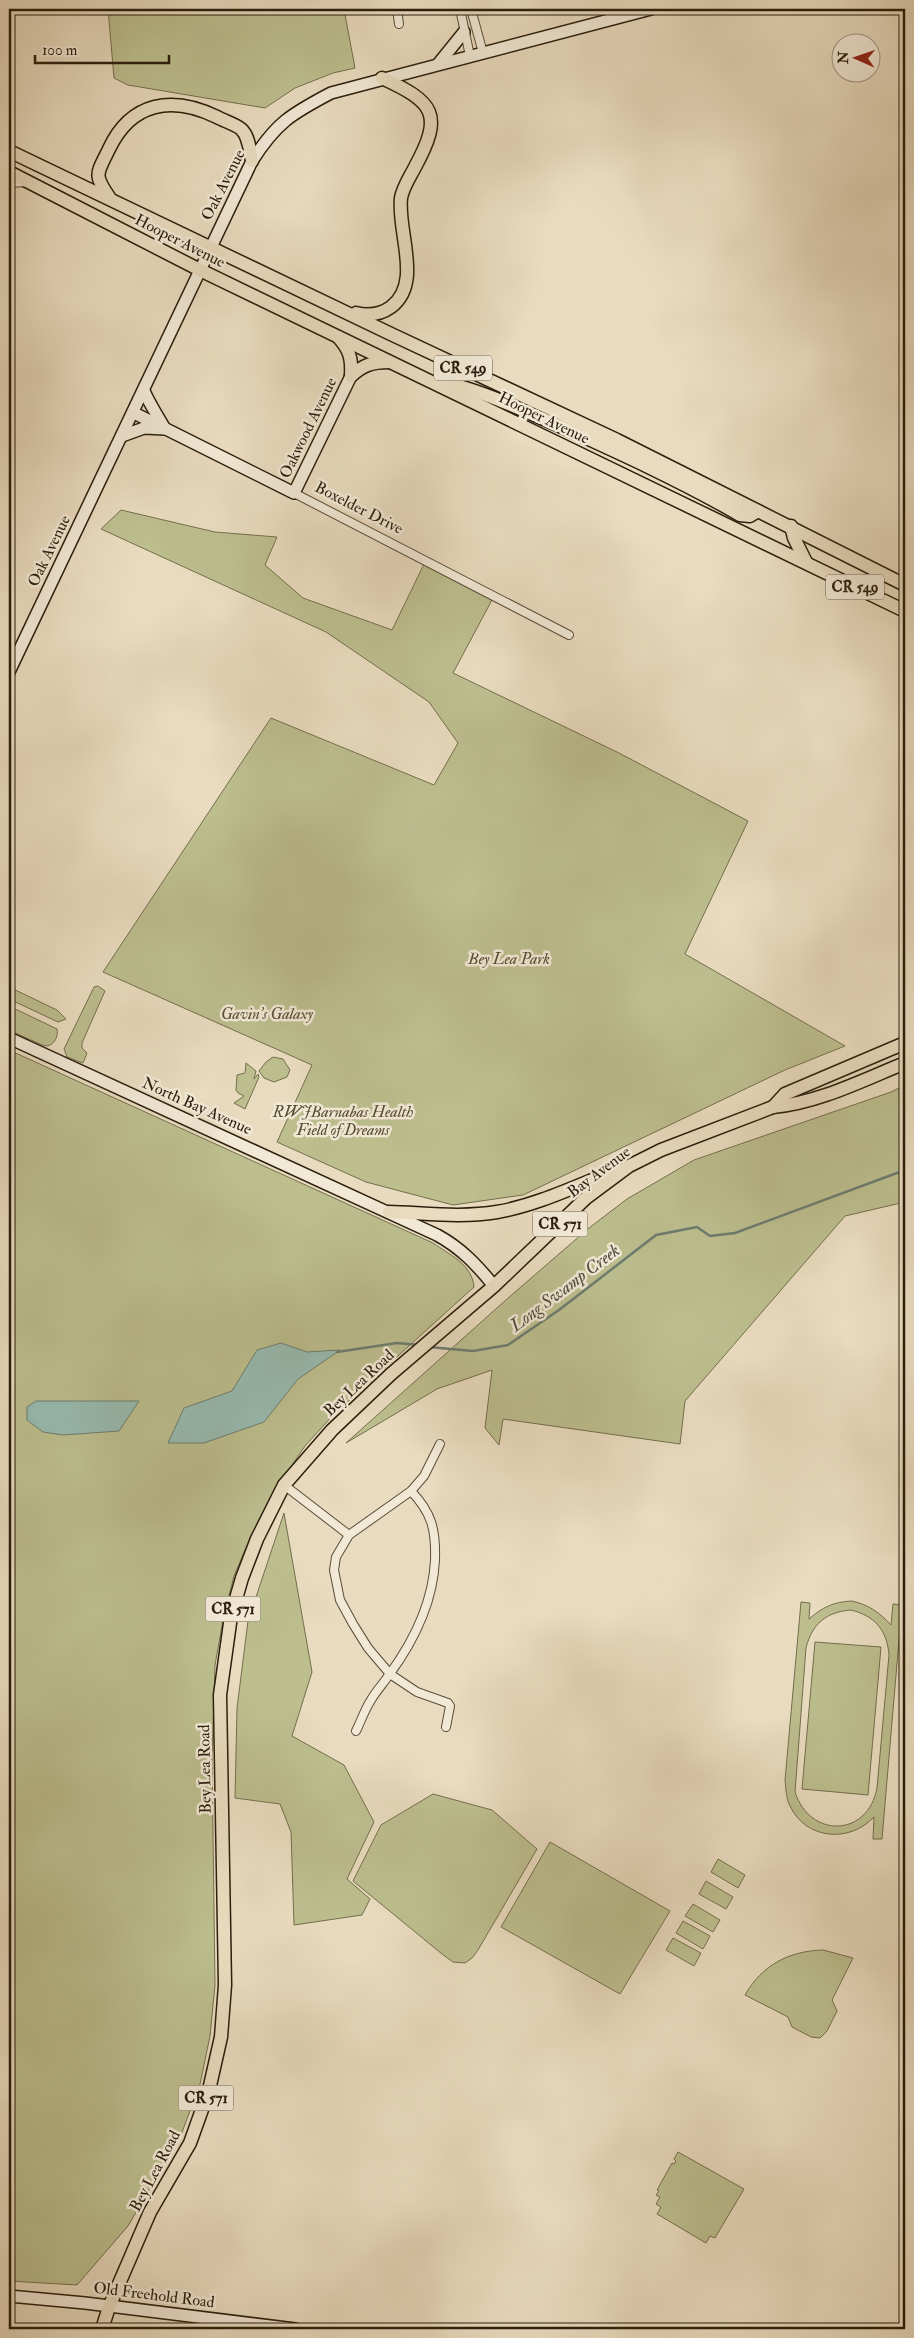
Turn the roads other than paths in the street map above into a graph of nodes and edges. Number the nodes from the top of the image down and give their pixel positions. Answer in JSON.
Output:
{"nodes":[{"id":1,"x":397,"y":9,"type":"edge"},
{"id":2,"x":460,"y":9,"type":"edge"},
{"id":3,"x":471,"y":9,"type":"edge"},
{"id":4,"x":650,"y":9,"type":"edge"},
{"id":5,"x":399,"y":24,"type":"dead end"},
{"id":6,"x":464,"y":32,"type":"junction"},
{"id":7,"x":483,"y":53,"type":"junction"},
{"id":8,"x":470,"y":56,"type":"junction"},
{"id":9,"x":439,"y":64,"type":"junction"},
{"id":10,"x":382,"y":78,"type":"junction"},
{"id":11,"x":9,"y":151,"type":"edge"},
{"id":12,"x":252,"y":161,"type":"junction"},
{"id":13,"x":9,"y":172,"type":"edge"},
{"id":14,"x":30,"y":182,"type":"junction"},
{"id":15,"x":9,"y":184,"type":"edge"},
{"id":16,"x":110,"y":199,"type":"junction"},
{"id":17,"x":210,"y":247,"type":"junction"},
{"id":18,"x":200,"y":270,"type":"junction"},
{"id":19,"x":342,"y":311,"type":"junction"},
{"id":20,"x":337,"y":335,"type":"junction"},
{"id":21,"x":392,"y":361,"type":"junction"},
{"id":22,"x":351,"y":376,"type":"junction"},
{"id":23,"x":421,"y":376,"type":"junction"},
{"id":24,"x":144,"y":391,"type":"junction"},
{"id":25,"x":134,"y":413,"type":"junction"},
{"id":26,"x":165,"y":429,"type":"junction"},
{"id":27,"x":122,"y":436,"type":"junction"},
{"id":28,"x":294,"y":493,"type":"junction"},
{"id":29,"x":758,"y":511,"type":"junction"},
{"id":30,"x":790,"y":526,"type":"junction"},
{"id":31,"x":806,"y":562,"type":"junction"},
{"id":32,"x":905,"y":584,"type":"edge"},
{"id":33,"x":905,"y":611,"type":"edge"},
{"id":34,"x":569,"y":635,"type":"dead end"},
{"id":35,"x":9,"y":672,"type":"edge"},
{"id":36,"x":9,"y":1038,"type":"edge"},
{"id":37,"x":905,"y":1043,"type":"edge"},
{"id":38,"x":905,"y":1063,"type":"edge"},
{"id":39,"x":773,"y":1107,"type":"junction"},
{"id":40,"x":629,"y":1166,"type":"junction"},
{"id":41,"x":389,"y":1212,"type":"junction"},
{"id":42,"x":494,"y":1286,"type":"junction"},
{"id":43,"x":440,"y":1444,"type":"dead end"},
{"id":44,"x":284,"y":1485,"type":"junction"},
{"id":45,"x":411,"y":1491,"type":"junction"},
{"id":46,"x":349,"y":1535,"type":"junction"},
{"id":47,"x":390,"y":1674,"type":"junction"},
{"id":48,"x":446,"y":1727,"type":"dead end"},
{"id":49,"x":356,"y":1731,"type":"dead end"},
{"id":50,"x":9,"y":2296,"type":"edge"},
{"id":51,"x":109,"y":2307,"type":"junction"},
{"id":52,"x":102,"y":2329,"type":"edge"},
{"id":53,"x":295,"y":2329,"type":"edge"}],
"edges":[{"from":1,"to":5,"type":"street"},
{"from":2,"to":6,"type":"street"},
{"from":3,"to":7,"type":"street"},
{"from":4,"to":7,"type":"street","name":"Oak Avenue"},
{"from":6,"to":8,"type":"street"},
{"from":6,"to":9,"type":"street"},
{"from":7,"to":8,"type":"street","name":"Oak Avenue"},
{"from":8,"to":9,"type":"street","name":"Oak Avenue"},
{"from":9,"to":10,"type":"street","name":"Oak Avenue"},
{"from":10,"to":12,"type":"street","name":"Oak Avenue"},
{"from":10,"to":19,"type":"main road"},
{"from":11,"to":16,"type":"main road","name":"Hooper Avenue","number":"CR 549"},
{"from":12,"to":16,"type":"main road"},
{"from":12,"to":17,"type":"street","name":"Oak Avenue"},
{"from":13,"to":14,"type":"main road","name":"Hooper Avenue","number":"CR 549"},
{"from":14,"to":15,"type":"street"},
{"from":14,"to":18,"type":"main road","name":"Hooper Avenue","number":"CR 549"},
{"from":16,"to":17,"type":"main road","name":"Hooper Avenue","number":"CR 549"},
{"from":17,"to":18,"type":"street","name":"Oak Avenue"},
{"from":17,"to":19,"type":"main road","name":"Hooper Avenue","number":"CR 549"},
{"from":18,"to":20,"type":"main road","name":"Hooper Avenue","number":"CR 549"},
{"from":18,"to":24,"type":"street","name":"Oak Avenue"},
{"from":19,"to":29,"type":"main road","name":"Hooper Avenue","number":"CR 549"},
{"from":20,"to":21,"type":"main road","name":"Hooper Avenue","number":"CR 549"},
{"from":20,"to":22,"type":"main road"},
{"from":21,"to":22,"type":"main road"},
{"from":21,"to":23,"type":"main road","name":"Hooper Avenue","number":"CR 549"},
{"from":22,"to":28,"type":"street","name":"Oakwood Avenue"},
{"from":23,"to":29,"type":"main road"},
{"from":23,"to":31,"type":"main road","name":"Hooper Avenue","number":"CR 549"},
{"from":24,"to":25,"type":"street","name":"Oak Avenue"},
{"from":24,"to":26,"type":"street"},
{"from":25,"to":26,"type":"street","name":"Boxelder Drive"},
{"from":25,"to":27,"type":"street","name":"Oak Avenue"},
{"from":26,"to":27,"type":"street"},
{"from":26,"to":28,"type":"street","name":"Boxelder Drive"},
{"from":27,"to":35,"type":"street","name":"Oak Avenue"},
{"from":28,"to":34,"type":"street","name":"Boxelder Drive"},
{"from":29,"to":30,"type":"main road","name":"Hooper Avenue","number":"CR 549"},
{"from":30,"to":31,"type":"main road"},
{"from":30,"to":32,"type":"main road","name":"Hooper Avenue","number":"CR 549"},
{"from":31,"to":33,"type":"main road","name":"Hooper Avenue","number":"CR 549"},
{"from":36,"to":41,"type":"street","name":"North Bay Avenue"},
{"from":37,"to":39,"type":"main road","name":"Bay Avenue","number":"CR 571"},
{"from":38,"to":39,"type":"main road","name":"Bay Avenue","number":"CR 571"},
{"from":39,"to":40,"type":"main road","name":"Bay Avenue","number":"CR 571"},
{"from":40,"to":41,"type":"main road"},
{"from":40,"to":42,"type":"main road","name":"Bay Avenue","number":"CR 571"},
{"from":41,"to":42,"type":"street","name":"North Bay Avenue"},
{"from":42,"to":44,"type":"main road","name":"Bey Lea Road","number":"CR 571"},
{"from":43,"to":45,"type":"street"},
{"from":44,"to":46,"type":"street"},
{"from":44,"to":51,"type":"main road","name":"Bey Lea Road","number":"CR 571"},
{"from":45,"to":46,"type":"street"},
{"from":45,"to":47,"type":"street"},
{"from":46,"to":47,"type":"street"},
{"from":47,"to":48,"type":"street"},
{"from":47,"to":49,"type":"street"},
{"from":50,"to":51,"type":"street","name":"Old Freehold Road"},
{"from":51,"to":52,"type":"main road","name":"Bey Lea Road","number":"CR 571"},
{"from":51,"to":53,"type":"street","name":"Old Freehold Road"}]}
